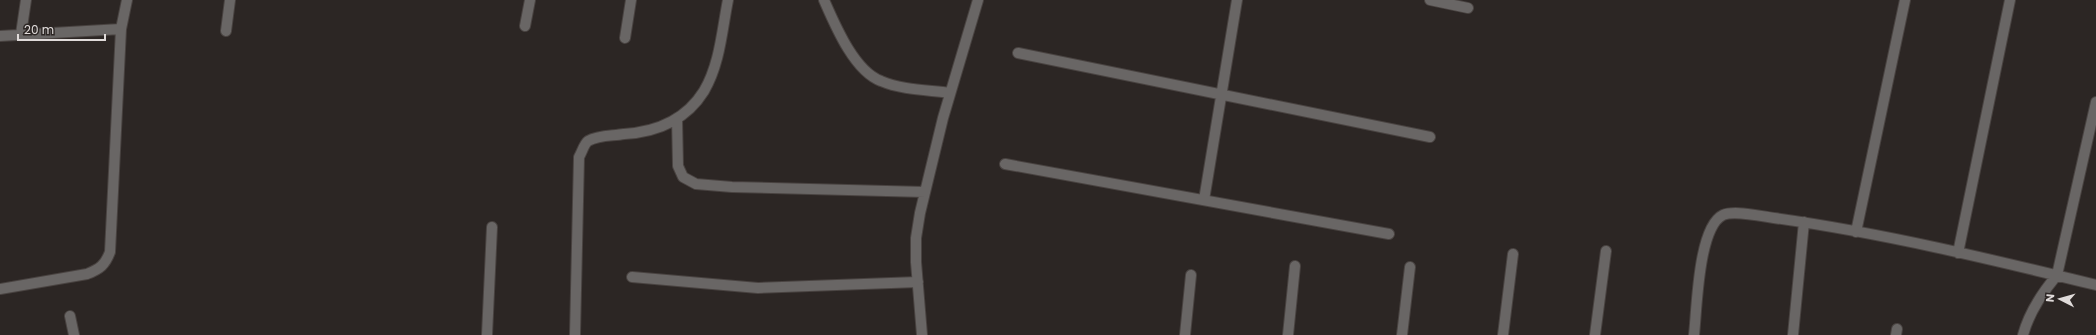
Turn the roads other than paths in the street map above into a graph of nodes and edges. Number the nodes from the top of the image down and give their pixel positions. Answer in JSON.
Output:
{"nodes":[{"id":1,"x":26,"y":0,"type":"edge"},
{"id":2,"x":127,"y":0,"type":"edge"},
{"id":3,"x":230,"y":0,"type":"edge"},
{"id":4,"x":530,"y":0,"type":"edge"},
{"id":5,"x":631,"y":0,"type":"edge"},
{"id":6,"x":728,"y":0,"type":"edge"},
{"id":7,"x":824,"y":0,"type":"edge"},
{"id":8,"x":978,"y":0,"type":"edge"},
{"id":9,"x":1237,"y":0,"type":"edge"},
{"id":10,"x":1430,"y":0,"type":"edge"},
{"id":11,"x":1905,"y":0,"type":"edge"},
{"id":12,"x":2010,"y":0,"type":"edge"},
{"id":13,"x":1468,"y":8,"type":"dead end"},
{"id":14,"x":525,"y":26,"type":"dead end"},
{"id":15,"x":121,"y":29,"type":"junction"},
{"id":16,"x":226,"y":31,"type":"dead end"},
{"id":17,"x":21,"y":34,"type":"junction"},
{"id":18,"x":0,"y":36,"type":"edge"},
{"id":19,"x":625,"y":38,"type":"dead end"},
{"id":20,"x":1018,"y":53,"type":"dead end"},
{"id":21,"x":950,"y":93,"type":"junction"},
{"id":22,"x":1221,"y":94,"type":"junction"},
{"id":23,"x":2096,"y":102,"type":"edge"},
{"id":24,"x":677,"y":118,"type":"junction"},
{"id":25,"x":1430,"y":137,"type":"dead end"},
{"id":26,"x":1005,"y":164,"type":"dead end"},
{"id":27,"x":925,"y":192,"type":"junction"},
{"id":28,"x":1204,"y":200,"type":"junction"},
{"id":29,"x":1804,"y":222,"type":"junction"},
{"id":30,"x":492,"y":227,"type":"dead end"},
{"id":31,"x":1856,"y":232,"type":"junction"},
{"id":32,"x":1389,"y":234,"type":"dead end"},
{"id":33,"x":1606,"y":251,"type":"dead end"},
{"id":34,"x":1958,"y":253,"type":"junction"},
{"id":35,"x":1513,"y":254,"type":"dead end"},
{"id":36,"x":1295,"y":266,"type":"dead end"},
{"id":37,"x":1410,"y":267,"type":"dead end"},
{"id":38,"x":1191,"y":274,"type":"dead end"},
{"id":39,"x":2057,"y":276,"type":"junction"},
{"id":40,"x":632,"y":277,"type":"dead end"},
{"id":41,"x":918,"y":282,"type":"junction"},
{"id":42,"x":2096,"y":285,"type":"edge"},
{"id":43,"x":0,"y":289,"type":"edge"},
{"id":44,"x":70,"y":316,"type":"dead end"},
{"id":45,"x":74,"y":335,"type":"edge"},
{"id":46,"x":487,"y":335,"type":"edge"},
{"id":47,"x":575,"y":335,"type":"edge"},
{"id":48,"x":922,"y":335,"type":"edge"},
{"id":49,"x":1186,"y":335,"type":"edge"},
{"id":50,"x":1288,"y":335,"type":"edge"},
{"id":51,"x":1402,"y":335,"type":"edge"},
{"id":52,"x":1503,"y":335,"type":"edge"},
{"id":53,"x":1595,"y":335,"type":"edge"},
{"id":54,"x":1694,"y":335,"type":"edge"},
{"id":55,"x":1793,"y":335,"type":"edge"},
{"id":56,"x":2023,"y":335,"type":"edge"}],
"edges":[{"from":1,"to":17,"type":"street"},
{"from":2,"to":15,"type":"street"},
{"from":3,"to":16,"type":"street"},
{"from":4,"to":14,"type":"street"},
{"from":5,"to":19,"type":"street"},
{"from":6,"to":24,"type":"street"},
{"from":7,"to":21,"type":"street"},
{"from":8,"to":21,"type":"street"},
{"from":9,"to":22,"type":"street"},
{"from":10,"to":13,"type":"street"},
{"from":11,"to":31,"type":"street"},
{"from":12,"to":34,"type":"street"},
{"from":15,"to":17,"type":"street"},
{"from":15,"to":43,"type":"street"},
{"from":17,"to":18,"type":"street"},
{"from":20,"to":22,"type":"street"},
{"from":21,"to":27,"type":"street"},
{"from":22,"to":25,"type":"street"},
{"from":22,"to":28,"type":"street"},
{"from":23,"to":39,"type":"street"},
{"from":24,"to":27,"type":"street"},
{"from":24,"to":47,"type":"street"},
{"from":26,"to":28,"type":"street"},
{"from":27,"to":41,"type":"street"},
{"from":28,"to":32,"type":"street"},
{"from":29,"to":31,"type":"street"},
{"from":29,"to":54,"type":"street"},
{"from":29,"to":55,"type":"street"},
{"from":30,"to":46,"type":"street"},
{"from":31,"to":34,"type":"street"},
{"from":33,"to":53,"type":"street"},
{"from":34,"to":39,"type":"street"},
{"from":35,"to":52,"type":"street"},
{"from":36,"to":50,"type":"street"},
{"from":37,"to":51,"type":"street"},
{"from":38,"to":49,"type":"street"},
{"from":39,"to":42,"type":"street"},
{"from":39,"to":56,"type":"street"},
{"from":40,"to":41,"type":"street"},
{"from":41,"to":48,"type":"street"},
{"from":44,"to":45,"type":"street"}]}
